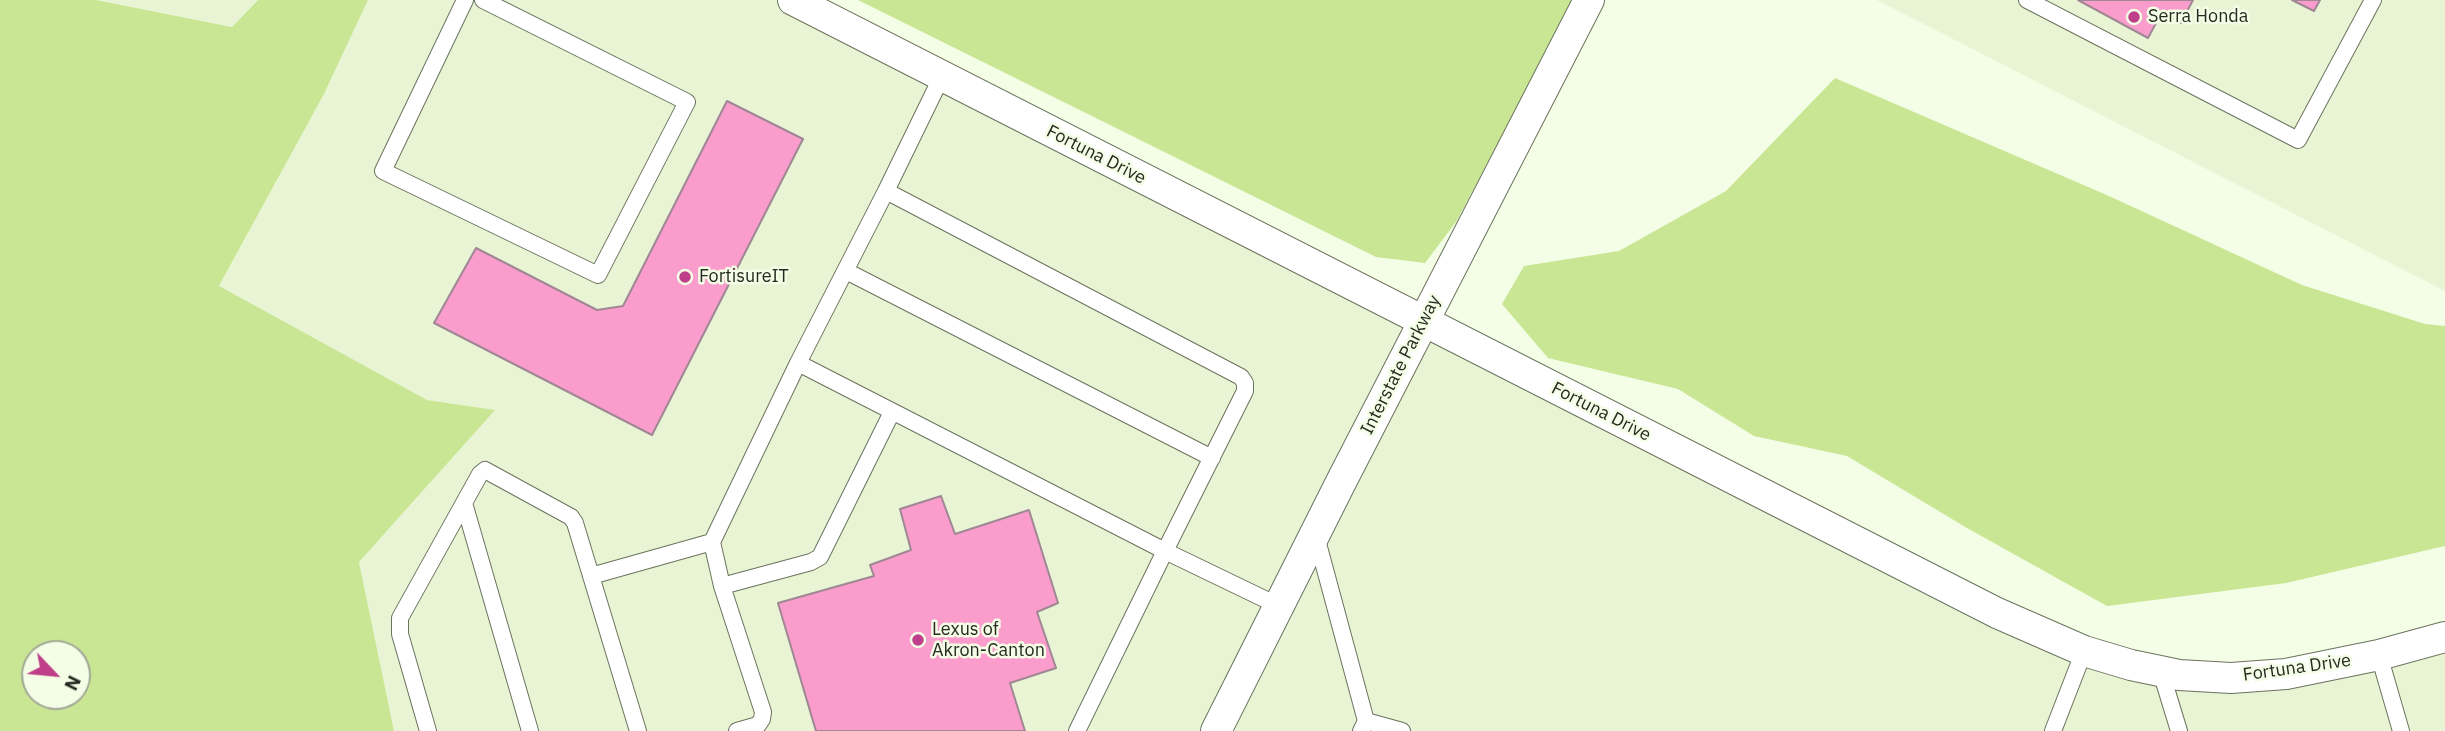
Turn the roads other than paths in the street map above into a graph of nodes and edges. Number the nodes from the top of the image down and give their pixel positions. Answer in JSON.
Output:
{"nodes":[{"id":1,"x":465,"y":0,"type":"edge"},
{"id":2,"x":483,"y":0,"type":"edge"},
{"id":3,"x":793,"y":0,"type":"edge"},
{"id":4,"x":1589,"y":0,"type":"edge"},
{"id":5,"x":2027,"y":0,"type":"edge"},
{"id":6,"x":2373,"y":0,"type":"edge"},
{"id":7,"x":942,"y":76,"type":"junction"},
{"id":8,"x":886,"y":191,"type":"junction"},
{"id":9,"x":846,"y":271,"type":"junction"},
{"id":10,"x":1424,"y":320,"type":"junction"},
{"id":11,"x":798,"y":363,"type":"junction"},
{"id":12,"x":892,"y":412,"type":"junction"},
{"id":13,"x":1212,"y":458,"type":"junction"},
{"id":14,"x":464,"y":503,"type":"junction"},
{"id":15,"x":1315,"y":534,"type":"junction"},
{"id":16,"x":712,"y":542,"type":"junction"},
{"id":17,"x":1165,"y":551,"type":"junction"},
{"id":18,"x":591,"y":576,"type":"junction"},
{"id":19,"x":722,"y":586,"type":"junction"},
{"id":20,"x":1279,"y":606,"type":"junction"},
{"id":21,"x":2445,"y":638,"type":"edge"},
{"id":22,"x":2084,"y":651,"type":"junction"},
{"id":23,"x":2379,"y":655,"type":"junction"},
{"id":24,"x":2161,"y":671,"type":"junction"},
{"id":25,"x":1363,"y":726,"type":"edge"},
{"id":26,"x":428,"y":731,"type":"edge"},
{"id":27,"x":530,"y":731,"type":"edge"},
{"id":28,"x":638,"y":731,"type":"edge"},
{"id":29,"x":737,"y":731,"type":"edge"},
{"id":30,"x":1077,"y":731,"type":"edge"},
{"id":31,"x":1216,"y":731,"type":"edge"},
{"id":32,"x":1402,"y":731,"type":"edge"},
{"id":33,"x":2053,"y":731,"type":"edge"},
{"id":34,"x":2179,"y":731,"type":"edge"},
{"id":35,"x":2401,"y":731,"type":"edge"}],
"edges":[{"from":1,"to":2,"type":"lane"},
{"from":3,"to":7,"type":"street","name":"Fortuna Drive"},
{"from":4,"to":10,"type":"street","name":"Interstate Parkway"},
{"from":5,"to":6,"type":"lane"},
{"from":7,"to":8,"type":"lane"},
{"from":7,"to":10,"type":"street","name":"Fortuna Drive"},
{"from":8,"to":9,"type":"lane"},
{"from":8,"to":13,"type":"lane"},
{"from":9,"to":11,"type":"lane"},
{"from":9,"to":13,"type":"lane"},
{"from":10,"to":15,"type":"street","name":"Interstate Parkway"},
{"from":10,"to":22,"type":"street","name":"Fortuna Drive"},
{"from":11,"to":12,"type":"lane"},
{"from":11,"to":16,"type":"lane"},
{"from":12,"to":17,"type":"lane"},
{"from":12,"to":19,"type":"lane"},
{"from":13,"to":17,"type":"lane"},
{"from":14,"to":18,"type":"lane"},
{"from":14,"to":26,"type":"lane"},
{"from":14,"to":27,"type":"lane"},
{"from":15,"to":20,"type":"street","name":"Interstate Parkway"},
{"from":15,"to":25,"type":"lane"},
{"from":16,"to":18,"type":"lane"},
{"from":16,"to":19,"type":"lane"},
{"from":17,"to":20,"type":"lane"},
{"from":17,"to":30,"type":"lane"},
{"from":18,"to":28,"type":"lane"},
{"from":19,"to":29,"type":"lane"},
{"from":20,"to":31,"type":"street","name":"Interstate Parkway"},
{"from":21,"to":23,"type":"street","name":"Fortuna Drive"},
{"from":22,"to":24,"type":"street","name":"Fortuna Drive"},
{"from":22,"to":33,"type":"lane"},
{"from":23,"to":24,"type":"street","name":"Fortuna Drive"},
{"from":23,"to":35,"type":"lane"},
{"from":24,"to":34,"type":"lane"},
{"from":25,"to":32,"type":"lane"}]}
